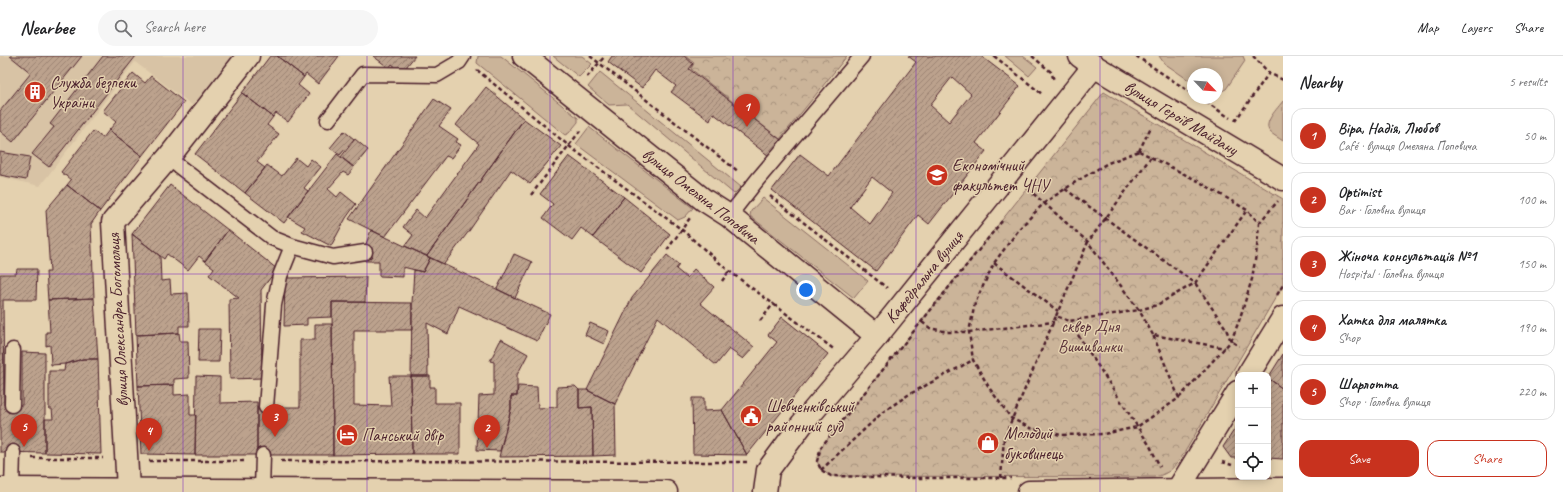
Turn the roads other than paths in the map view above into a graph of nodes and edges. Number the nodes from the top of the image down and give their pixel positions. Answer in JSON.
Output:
{"nodes":[{"id":1,"x":248,"y":56,"type":"edge"},
{"id":2,"x":524,"y":56,"type":"edge"},
{"id":3,"x":862,"y":56,"type":"edge"},
{"id":4,"x":462,"y":57,"type":"edge"},
{"id":5,"x":1087,"y":61,"type":"edge"},
{"id":6,"x":328,"y":120,"type":"dead end"},
{"id":7,"x":168,"y":158,"type":"junction"},
{"id":8,"x":1282,"y":188,"type":"edge"},
{"id":9,"x":729,"y":216,"type":"junction"},
{"id":10,"x":292,"y":246,"type":"junction"},
{"id":11,"x":364,"y":252,"type":"dead end"},
{"id":12,"x":1283,"y":318,"type":"edge"},
{"id":13,"x":877,"y":336,"type":"junction"},
{"id":14,"x":13,"y":350,"type":"dead end"},
{"id":15,"x":1250,"y":372,"type":"edge"},
{"id":16,"x":1235,"y":397,"type":"edge"},
{"id":17,"x":12,"y":405,"type":"dead end"},
{"id":18,"x":266,"y":406,"type":"dead end"},
{"id":19,"x":13,"y":455,"type":"road end"},
{"id":20,"x":263,"y":458,"type":"road end"},
{"id":21,"x":1021,"y":485,"type":"edge"},
{"id":22,"x":6,"y":489,"type":"edge"},
{"id":23,"x":137,"y":490,"type":"edge"},
{"id":24,"x":262,"y":490,"type":"junction"},
{"id":25,"x":1283,"y":490,"type":"edge"},
{"id":26,"x":1177,"y":491,"type":"junction"},
{"id":27,"x":398,"y":492,"type":"edge"},
{"id":28,"x":666,"y":492,"type":"edge"},
{"id":29,"x":765,"y":492,"type":"edge"},
{"id":30,"x":1138,"y":492,"type":"edge"}],
"edges":[{"from":1,"to":7,"type":"main road","name":"вулиця Олександра Богомольця"},
{"from":2,"to":9,"type":"main road","name":"вулиця Омеляна Поповича"},
{"from":3,"to":9,"type":"lane"},
{"from":4,"to":6,"type":"lane"},
{"from":5,"to":8,"type":"main road","name":"вулиця Героїв Майдану"},
{"from":5,"to":13,"type":"main road","name":"Кафедральна вулиця"},
{"from":7,"to":10,"type":"lane"},
{"from":7,"to":23,"type":"main road","name":"вулиця Олександра Богомольця"},
{"from":9,"to":13,"type":"main road","name":"вулиця Омеляна Поповича"},
{"from":10,"to":11,"type":"lane"},
{"from":10,"to":18,"type":"lane"},
{"from":12,"to":15,"type":"main road"},
{"from":13,"to":29,"type":"main road","name":"Кафедральна вулиця"},
{"from":14,"to":17,"type":"lane"},
{"from":16,"to":26,"type":"main road"},
{"from":19,"to":22,"type":"lane"},
{"from":20,"to":24,"type":"lane"},
{"from":21,"to":30,"type":"main road"},
{"from":22,"to":23,"type":"main road"},
{"from":23,"to":24,"type":"main road"},
{"from":24,"to":27,"type":"main road"},
{"from":25,"to":26,"type":"main road"},
{"from":26,"to":30,"type":"main road"},
{"from":27,"to":28,"type":"main road"}]}
